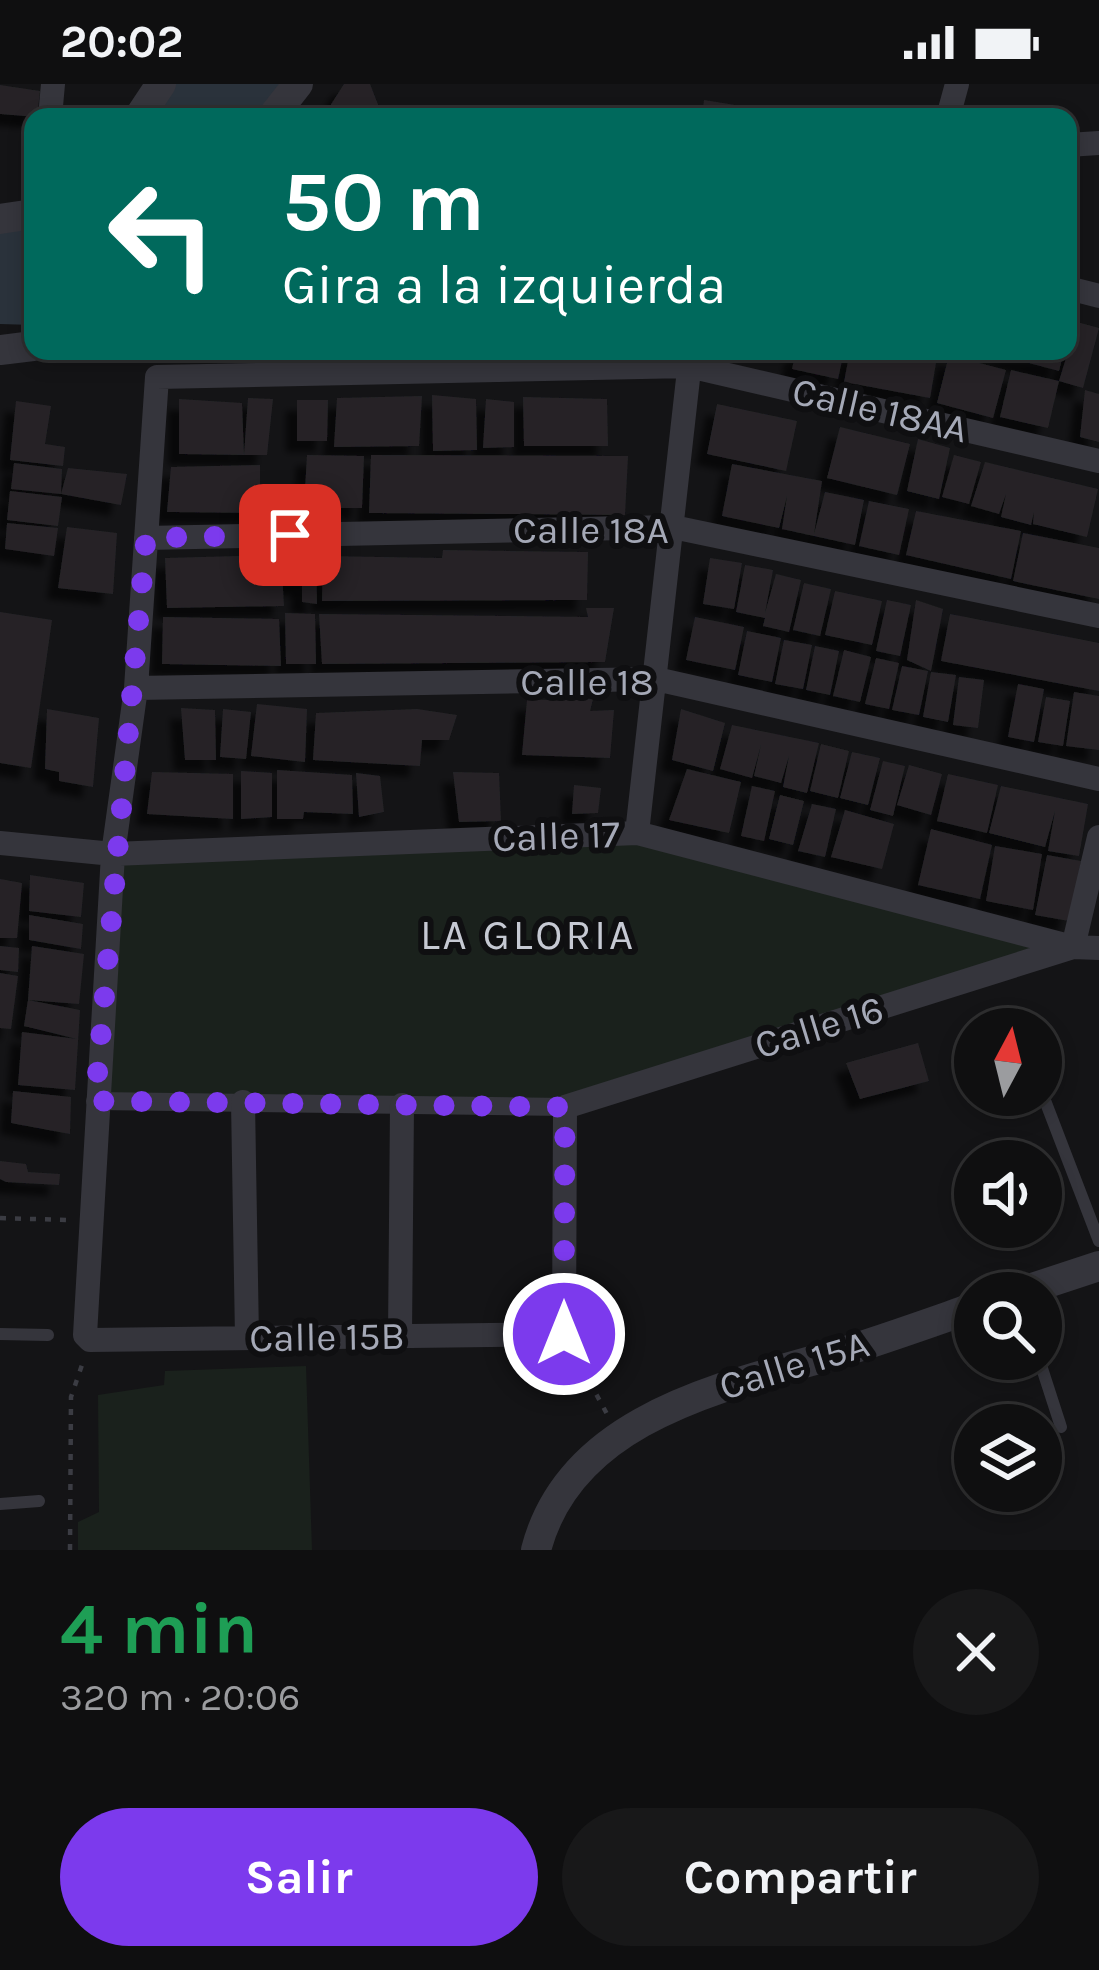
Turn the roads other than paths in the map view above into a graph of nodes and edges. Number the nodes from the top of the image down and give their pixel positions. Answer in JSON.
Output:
{"nodes":[{"id":1,"x":298,"y":84,"type":"edge"},
{"id":2,"x":279,"y":108,"type":"edge"},
{"id":3,"x":634,"y":360,"type":"edge"},
{"id":4,"x":690,"y":360,"type":"edge"},
{"id":5,"x":698,"y":360,"type":"edge"},
{"id":6,"x":1099,"y":461,"type":"edge"},
{"id":7,"x":673,"y":526,"type":"junction"},
{"id":8,"x":146,"y":538,"type":"junction"},
{"id":9,"x":1099,"y":616,"type":"edge"},
{"id":10,"x":656,"y":679,"type":"junction"},
{"id":11,"x":136,"y":688,"type":"junction"},
{"id":12,"x":1099,"y":778,"type":"edge"},
{"id":13,"x":637,"y":833,"type":"junction"},
{"id":14,"x":1099,"y":836,"type":"edge"},
{"id":15,"x":0,"y":843,"type":"edge"},
{"id":16,"x":113,"y":854,"type":"junction"},
{"id":17,"x":1072,"y":947,"type":"junction"},
{"id":18,"x":1099,"y":947,"type":"edge"},
{"id":19,"x":95,"y":1101,"type":"junction"},
{"id":20,"x":243,"y":1102,"type":"junction"},
{"id":21,"x":402,"y":1105,"type":"junction"},
{"id":22,"x":565,"y":1107,"type":"junction"},
{"id":23,"x":1051,"y":1116,"type":"edge"},
{"id":24,"x":1099,"y":1240,"type":"edge"},
{"id":25,"x":1099,"y":1266,"type":"edge"},
{"id":26,"x":1062,"y":1278,"type":"edge"},
{"id":27,"x":954,"y":1314,"type":"edge"},
{"id":28,"x":0,"y":1334,"type":"edge"},
{"id":29,"x":48,"y":1334,"type":"dead end"},
{"id":30,"x":400,"y":1336,"type":"junction"},
{"id":31,"x":248,"y":1338,"type":"junction"},
{"id":32,"x":39,"y":1501,"type":"dead end"},
{"id":33,"x":0,"y":1504,"type":"edge"},
{"id":34,"x":536,"y":1550,"type":"edge"}],
"edges":[{"from":1,"to":2,"type":"street"},
{"from":3,"to":8,"type":"street","name":"Calle 18AA"},
{"from":4,"to":7,"type":"street"},
{"from":5,"to":6,"type":"street","name":"Calle 18AA"},
{"from":7,"to":8,"type":"street","name":"Calle 18A"},
{"from":7,"to":9,"type":"street","name":"Calle 18A"},
{"from":7,"to":10,"type":"street"},
{"from":8,"to":11,"type":"street"},
{"from":10,"to":11,"type":"street","name":"Calle 18"},
{"from":10,"to":12,"type":"street","name":"Calle 18"},
{"from":10,"to":13,"type":"street"},
{"from":11,"to":16,"type":"street"},
{"from":13,"to":16,"type":"street","name":"Calle 17"},
{"from":13,"to":17,"type":"street","name":"Calle 17"},
{"from":14,"to":17,"type":"street"},
{"from":15,"to":16,"type":"street","name":"Calle 17"},
{"from":16,"to":19,"type":"street"},
{"from":17,"to":18,"type":"street","name":"Calle 17"},
{"from":17,"to":22,"type":"street","name":"Calle 16"},
{"from":19,"to":20,"type":"street"},
{"from":19,"to":31,"type":"street","name":"Calle 15B"},
{"from":20,"to":21,"type":"street"},
{"from":20,"to":31,"type":"street"},
{"from":21,"to":22,"type":"street"},
{"from":21,"to":30,"type":"street"},
{"from":22,"to":30,"type":"street","name":"Calle 15B"},
{"from":23,"to":24,"type":"lane"},
{"from":25,"to":26,"type":"street"},
{"from":27,"to":34,"type":"street","name":"Calle 15A"},
{"from":28,"to":29,"type":"lane"},
{"from":30,"to":31,"type":"street","name":"Calle 15B"},
{"from":32,"to":33,"type":"lane"}]}
